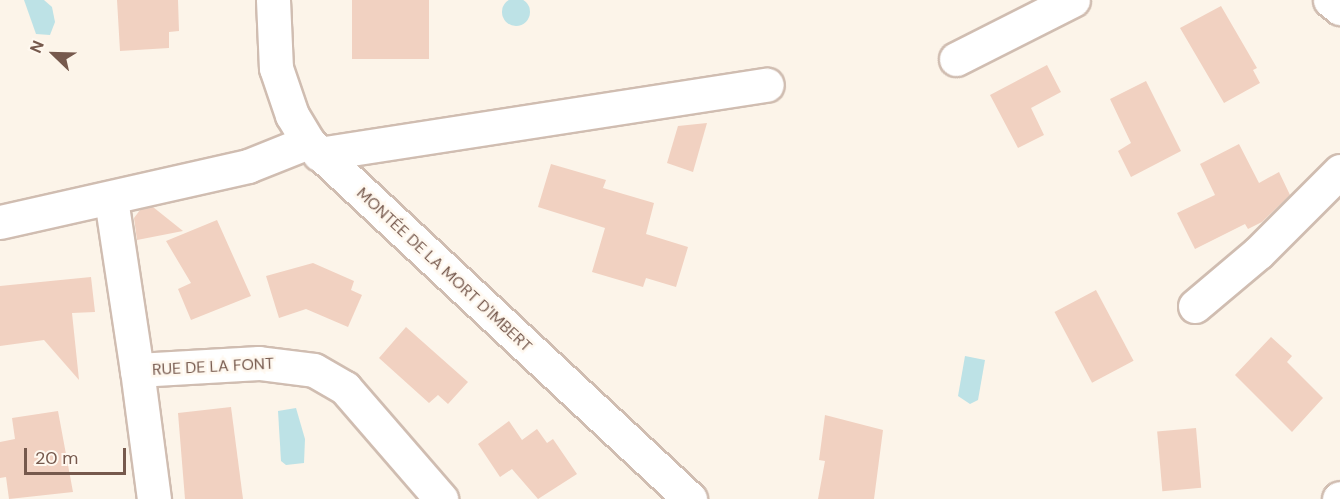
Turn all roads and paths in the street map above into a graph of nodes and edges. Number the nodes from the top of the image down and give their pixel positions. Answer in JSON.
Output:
{"nodes":[{"id":1,"x":273,"y":0,"type":"edge"},
{"id":2,"x":1330,"y":0,"type":"edge"},
{"id":3,"x":1063,"y":2,"type":"edge"},
{"id":4,"x":1340,"y":8,"type":"edge"},
{"id":5,"x":956,"y":58,"type":"dead end"},
{"id":6,"x":767,"y":85,"type":"dead end"},
{"id":7,"x":313,"y":148,"type":"junction"},
{"id":8,"x":1340,"y":171,"type":"edge"},
{"id":9,"x":111,"y":199,"type":"junction"},
{"id":10,"x":0,"y":222,"type":"edge"},
{"id":11,"x":1195,"y":306,"type":"dead end"},
{"id":12,"x":137,"y":370,"type":"junction"},
{"id":13,"x":154,"y":499,"type":"edge"},
{"id":14,"x":441,"y":499,"type":"edge"},
{"id":15,"x":690,"y":499,"type":"edge"}],
"edges":[{"from":1,"to":7,"type":"street","name":"MONTÉE DE LA MORT D'IMBERT"},
{"from":2,"to":4,"type":"street"},
{"from":3,"to":5,"type":"street"},
{"from":6,"to":7,"type":"street"},
{"from":7,"to":9,"type":"street"},
{"from":7,"to":15,"type":"street","name":"MONTÉE DE LA MORT D'IMBERT"},
{"from":8,"to":11,"type":"street"},
{"from":9,"to":10,"type":"street"},
{"from":9,"to":12,"type":"street","name":"RUE DE LA FONT"},
{"from":12,"to":13,"type":"street"},
{"from":12,"to":14,"type":"street","name":"RUE DE LA FONT"}]}
